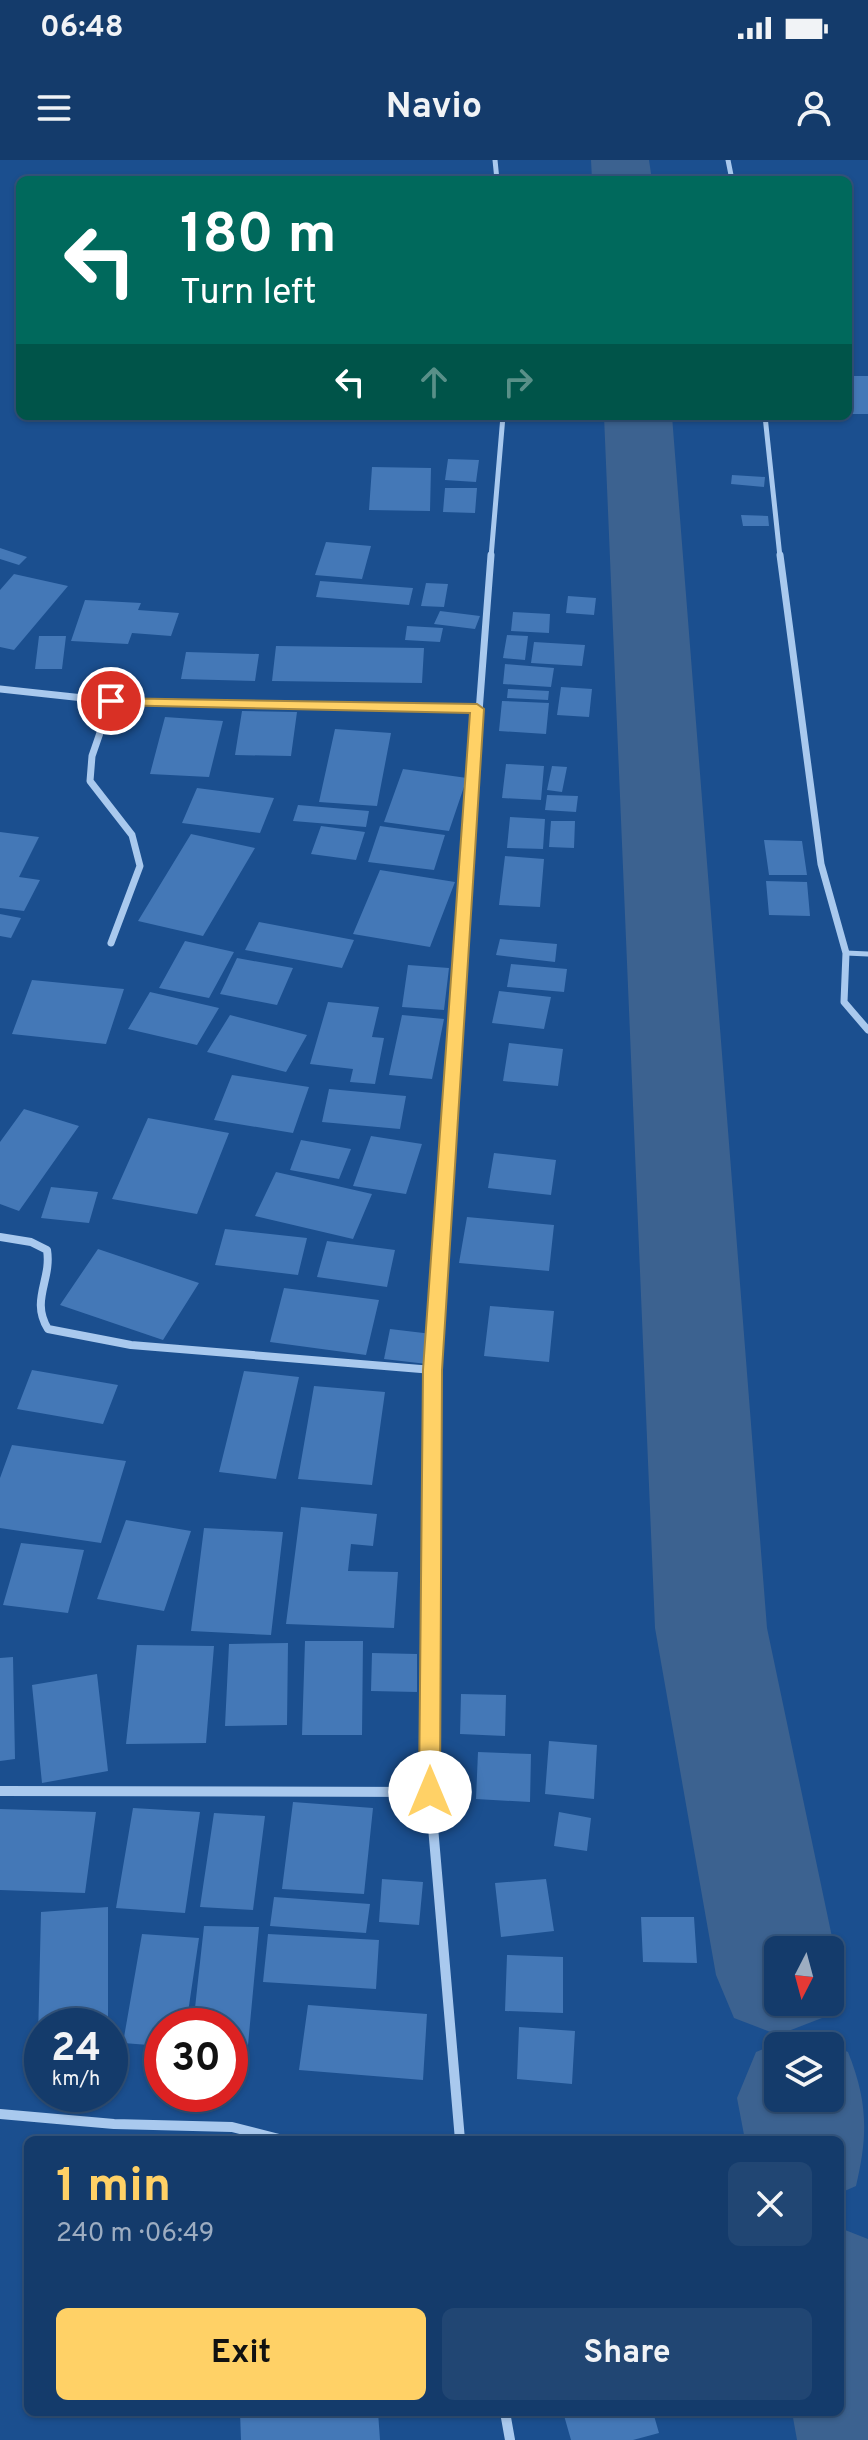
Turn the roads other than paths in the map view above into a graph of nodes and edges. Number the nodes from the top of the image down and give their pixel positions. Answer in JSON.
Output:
{"nodes":[{"id":1,"x":503,"y":420,"type":"edge"},
{"id":2,"x":765,"y":420,"type":"edge"},
{"id":3,"x":0,"y":689,"type":"edge"},
{"id":4,"x":111,"y":701,"type":"junction"},
{"id":5,"x":477,"y":709,"type":"junction"},
{"id":6,"x":111,"y":943,"type":"dead end"},
{"id":7,"x":846,"y":953,"type":"junction"},
{"id":8,"x":868,"y":954,"type":"edge"},
{"id":9,"x":868,"y":1030,"type":"edge"},
{"id":10,"x":0,"y":1237,"type":"edge"},
{"id":11,"x":433,"y":1370,"type":"junction"},
{"id":12,"x":0,"y":1791,"type":"edge"},
{"id":13,"x":430,"y":1792,"type":"junction"},
{"id":14,"x":0,"y":2114,"type":"edge"},
{"id":15,"x":267,"y":2136,"type":"edge"},
{"id":16,"x":460,"y":2136,"type":"edge"},
{"id":17,"x":506,"y":2416,"type":"edge"},
{"id":18,"x":510,"y":2440,"type":"edge"}],
"edges":[{"from":1,"to":5,"type":"street"},
{"from":2,"to":7,"type":"street"},
{"from":3,"to":4,"type":"street"},
{"from":4,"to":5,"type":"street"},
{"from":4,"to":6,"type":"street"},
{"from":5,"to":11,"type":"street"},
{"from":7,"to":8,"type":"lane"},
{"from":7,"to":9,"type":"street"},
{"from":10,"to":11,"type":"street"},
{"from":11,"to":13,"type":"street"},
{"from":12,"to":13,"type":"street"},
{"from":13,"to":16,"type":"street"},
{"from":14,"to":15,"type":"street"},
{"from":17,"to":18,"type":"street"}]}
